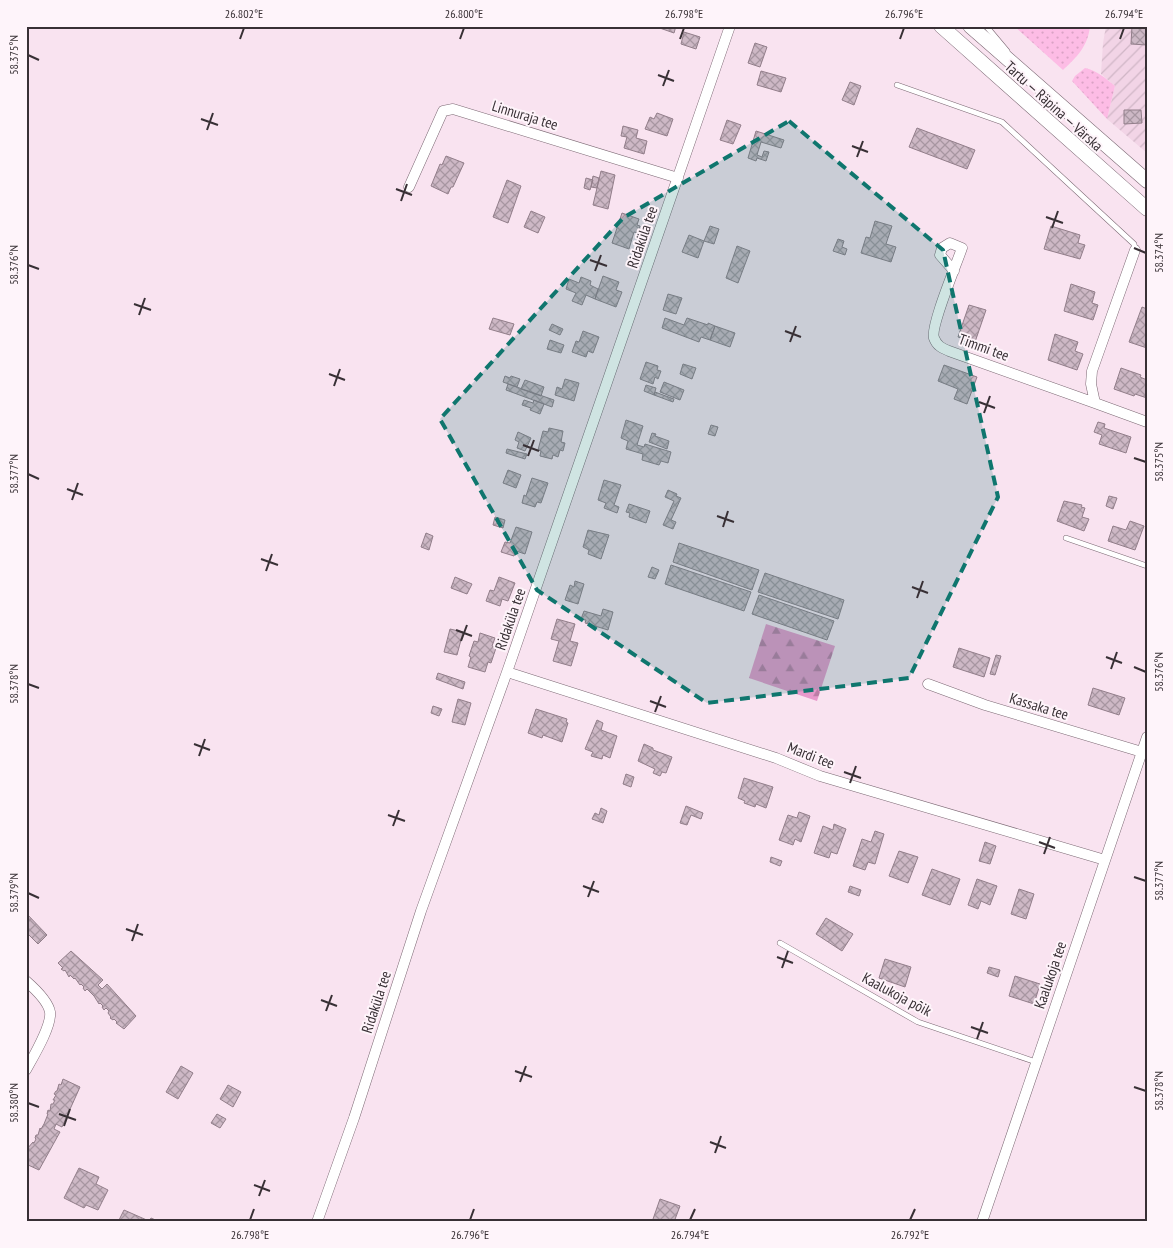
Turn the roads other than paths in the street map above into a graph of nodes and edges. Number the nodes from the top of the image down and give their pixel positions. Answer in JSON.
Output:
{"nodes":[{"id":1,"x":730,"y":26,"type":"edge"},
{"id":2,"x":941,"y":26,"type":"edge"},
{"id":3,"x":970,"y":26,"type":"edge"},
{"id":4,"x":986,"y":26,"type":"edge"},
{"id":5,"x":1026,"y":75,"type":"junction"},
{"id":6,"x":897,"y":85,"type":"dead end"},
{"id":7,"x":678,"y":178,"type":"junction"},
{"id":8,"x":1147,"y":181,"type":"edge"},
{"id":9,"x":409,"y":187,"type":"dead end"},
{"id":10,"x":1147,"y":209,"type":"edge"},
{"id":11,"x":1135,"y":250,"type":"joint"},
{"id":12,"x":954,"y":271,"type":"dead end"},
{"id":13,"x":1095,"y":403,"type":"junction"},
{"id":14,"x":1147,"y":422,"type":"edge"},
{"id":15,"x":1066,"y":538,"type":"dead end"},
{"id":16,"x":1147,"y":566,"type":"edge"},
{"id":17,"x":507,"y":672,"type":"junction"},
{"id":18,"x":928,"y":684,"type":"dead end"},
{"id":19,"x":1147,"y":737,"type":"edge"},
{"id":20,"x":1142,"y":752,"type":"junction"},
{"id":21,"x":1105,"y":860,"type":"junction"},
{"id":22,"x":780,"y":943,"type":"dead end"},
{"id":23,"x":26,"y":981,"type":"edge"},
{"id":24,"x":31,"y":1049,"type":"edge"},
{"id":25,"x":1036,"y":1062,"type":"junction"},
{"id":26,"x":26,"y":1070,"type":"edge"},
{"id":27,"x":317,"y":1222,"type":"edge"},
{"id":28,"x":982,"y":1222,"type":"edge"}],
"edges":[{"from":1,"to":7,"type":"street","name":"Ridaküla tee"},
{"from":2,"to":10,"type":"main road","name":"Tartu — Räpina — Värska"},
{"from":3,"to":5,"type":"main road","name":"Tartu — Räpina — Värska"},
{"from":4,"to":5,"type":"lane"},
{"from":5,"to":8,"type":"main road","name":"Tartu — Räpina — Värska"},
{"from":6,"to":11,"type":"lane"},
{"from":7,"to":9,"type":"street","name":"Linnuraja tee"},
{"from":7,"to":17,"type":"street","name":"Ridaküla tee"},
{"from":11,"to":13,"type":"street"},
{"from":12,"to":13,"type":"street","name":"Timmi tee"},
{"from":13,"to":14,"type":"street","name":"Timmi tee"},
{"from":15,"to":16,"type":"lane"},
{"from":17,"to":21,"type":"street","name":"Mardi tee"},
{"from":17,"to":27,"type":"street","name":"Ridaküla tee"},
{"from":18,"to":20,"type":"street","name":"Kassaka tee"},
{"from":19,"to":20,"type":"street","name":"Kaalukoja tee"},
{"from":20,"to":21,"type":"street","name":"Kaalukoja tee"},
{"from":21,"to":25,"type":"street","name":"Kaalukoja tee"},
{"from":22,"to":25,"type":"lane","name":"Kaalukoja põik"},
{"from":23,"to":24,"type":"street"},
{"from":24,"to":26,"type":"street"},
{"from":25,"to":28,"type":"street","name":"Kaalukoja tee"}]}
